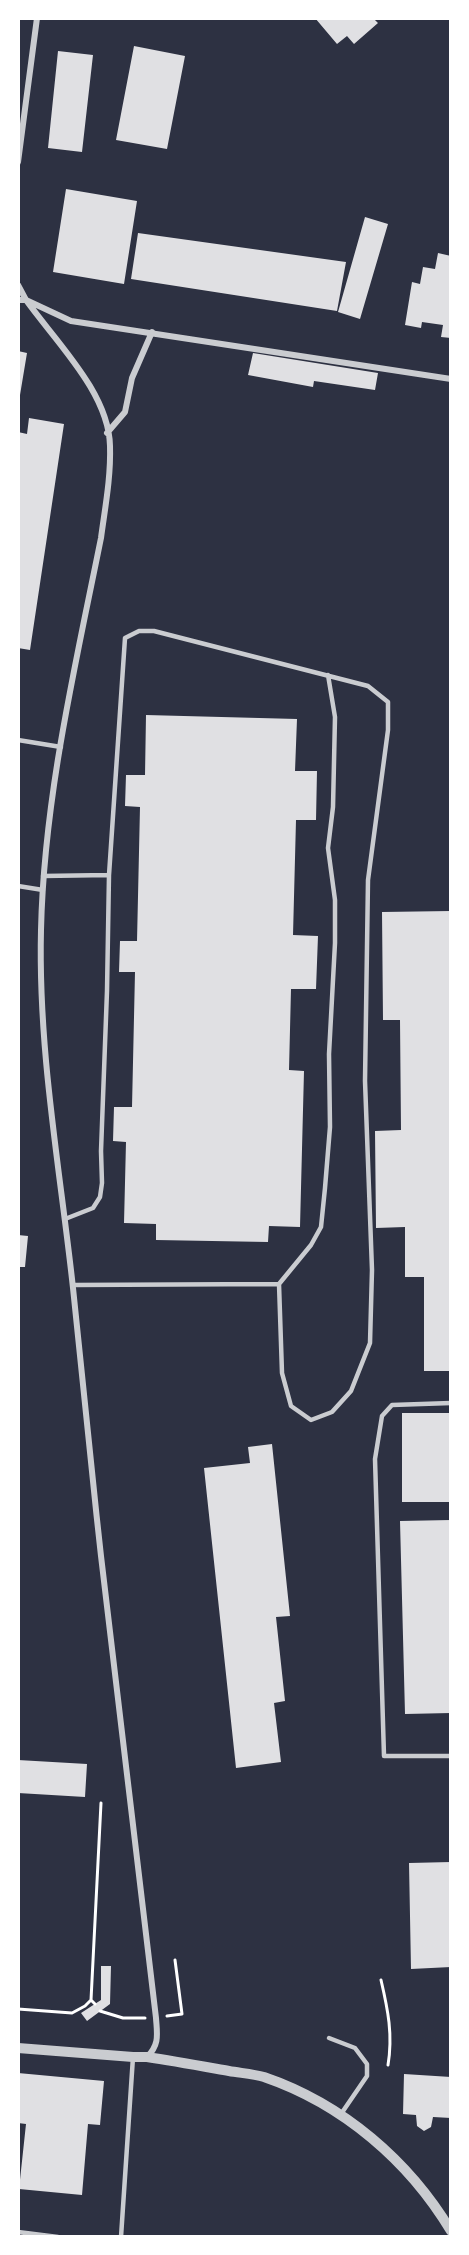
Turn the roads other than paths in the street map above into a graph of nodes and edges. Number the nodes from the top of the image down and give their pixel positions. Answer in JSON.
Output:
{"nodes":[{"id":1,"x":37,"y":18,"type":"edge"},
{"id":2,"x":18,"y":162,"type":"edge"},
{"id":3,"x":18,"y":285,"type":"edge"},
{"id":4,"x":18,"y":300,"type":"edge"},
{"id":5,"x":26,"y":300,"type":"junction"},
{"id":6,"x":152,"y":332,"type":"junction"},
{"id":7,"x":451,"y":379,"type":"edge"},
{"id":8,"x":108,"y":434,"type":"junction"},
{"id":9,"x":328,"y":675,"type":"junction"},
{"id":10,"x":18,"y":740,"type":"edge"},
{"id":11,"x":61,"y":747,"type":"junction"},
{"id":12,"x":109,"y":874,"type":"junction"},
{"id":13,"x":43,"y":876,"type":"junction"},
{"id":14,"x":18,"y":886,"type":"edge"},
{"id":15,"x":43,"y":890,"type":"junction"},
{"id":16,"x":65,"y":1219,"type":"junction"},
{"id":17,"x":279,"y":1284,"type":"junction"},
{"id":18,"x":73,"y":1285,"type":"junction"},
{"id":19,"x":451,"y":1403,"type":"edge"},
{"id":20,"x":451,"y":1756,"type":"edge"},
{"id":21,"x":329,"y":2038,"type":"dead end"},
{"id":22,"x":18,"y":2048,"type":"edge"},
{"id":23,"x":147,"y":2056,"type":"junction"},
{"id":24,"x":133,"y":2057,"type":"junction"},
{"id":25,"x":341,"y":2114,"type":"junction"},
{"id":26,"x":451,"y":2231,"type":"edge"},
{"id":27,"x":18,"y":2232,"type":"edge"},
{"id":28,"x":58,"y":2237,"type":"edge"},
{"id":29,"x":121,"y":2237,"type":"edge"}],
"edges":[{"from":1,"to":2,"type":"street"},
{"from":3,"to":5,"type":"street"},
{"from":4,"to":5,"type":"street"},
{"from":5,"to":6,"type":"street"},
{"from":5,"to":8,"type":"street"},
{"from":6,"to":7,"type":"street"},
{"from":6,"to":8,"type":"street"},
{"from":8,"to":11,"type":"street"},
{"from":9,"to":12,"type":"lane"},
{"from":9,"to":17,"type":"lane"},
{"from":9,"to":17,"type":"lane"},
{"from":10,"to":11,"type":"lane"},
{"from":11,"to":13,"type":"street"},
{"from":12,"to":13,"type":"lane"},
{"from":12,"to":16,"type":"lane"},
{"from":13,"to":15,"type":"street"},
{"from":14,"to":15,"type":"lane"},
{"from":15,"to":16,"type":"street"},
{"from":16,"to":18,"type":"street"},
{"from":17,"to":18,"type":"lane"},
{"from":18,"to":23,"type":"street"},
{"from":19,"to":20,"type":"lane"},
{"from":21,"to":25,"type":"lane"},
{"from":22,"to":24,"type":"street"},
{"from":23,"to":24,"type":"street"},
{"from":23,"to":25,"type":"street"},
{"from":24,"to":29,"type":"lane"},
{"from":25,"to":26,"type":"street"},
{"from":27,"to":28,"type":"lane"}]}
